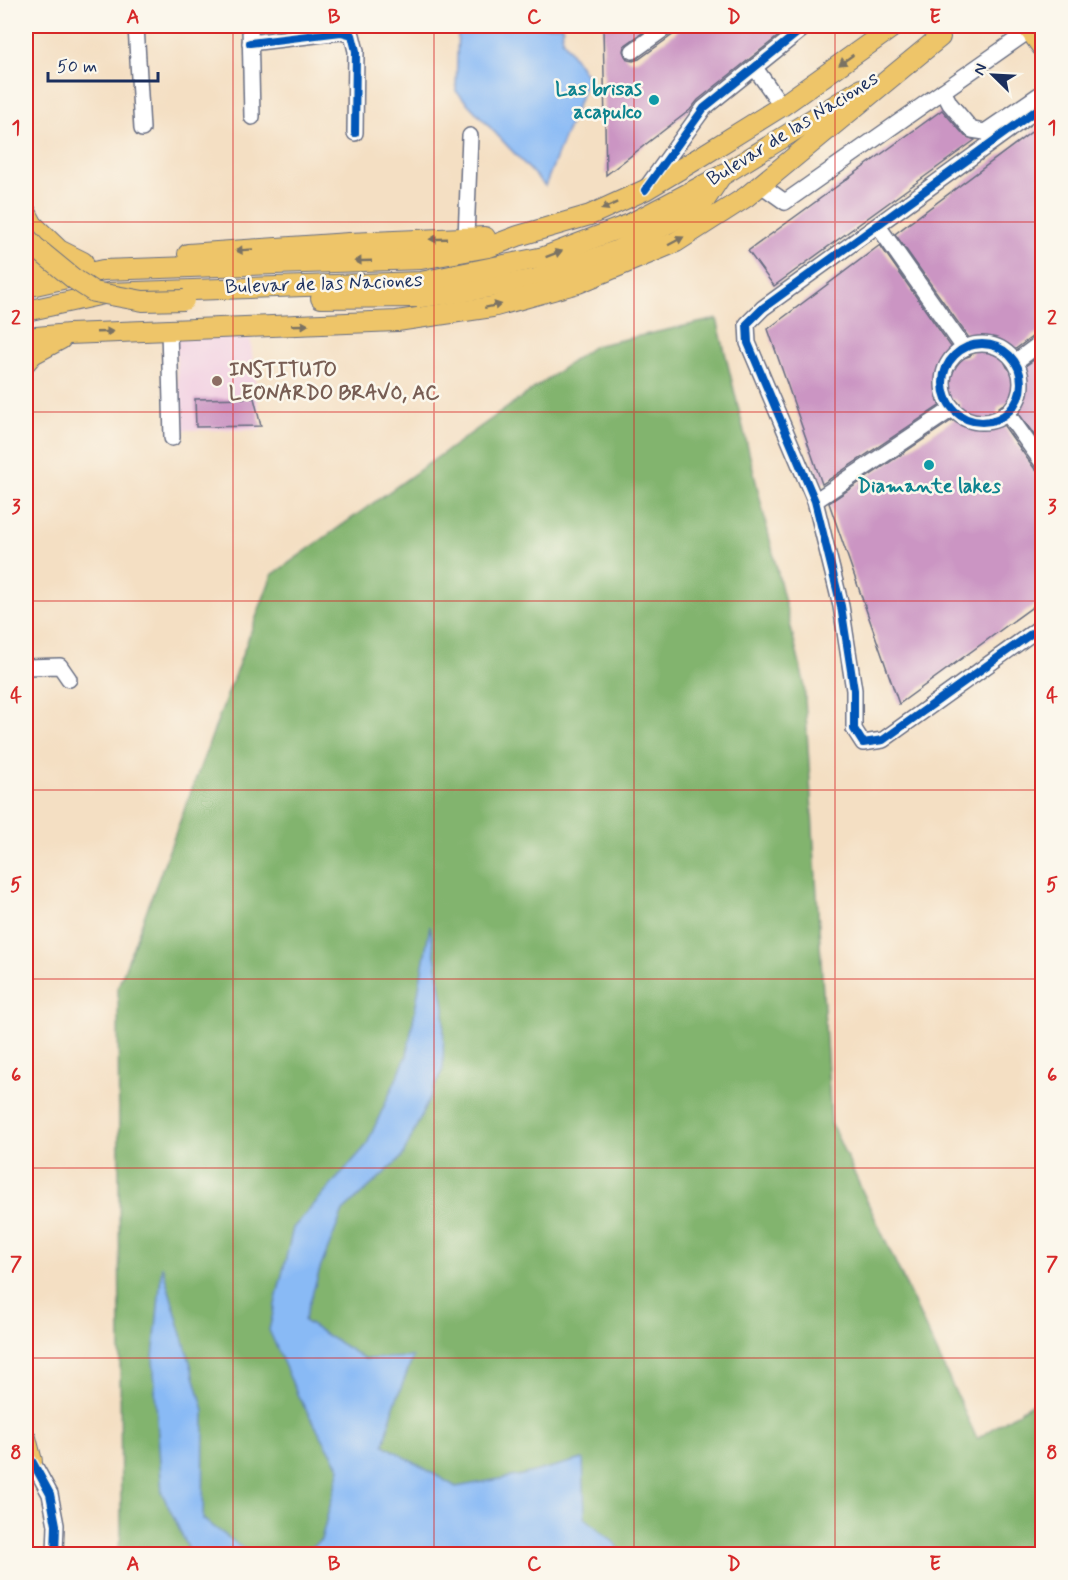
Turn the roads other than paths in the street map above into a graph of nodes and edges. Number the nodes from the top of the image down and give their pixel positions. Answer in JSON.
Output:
{"nodes":[{"id":1,"x":136,"y":26,"type":"edge"},
{"id":2,"x":250,"y":26,"type":"edge"},
{"id":3,"x":668,"y":26,"type":"edge"},
{"id":4,"x":806,"y":26,"type":"edge"},
{"id":5,"x":894,"y":26,"type":"edge"},
{"id":6,"x":1029,"y":28,"type":"edge"},
{"id":7,"x":948,"y":31,"type":"edge"},
{"id":8,"x":250,"y":43,"type":"junction"},
{"id":9,"x":1042,"y":47,"type":"edge"},
{"id":10,"x":633,"y":51,"type":"dead end"},
{"id":11,"x":754,"y":68,"type":"junction"},
{"id":12,"x":943,"y":91,"type":"junction"},
{"id":13,"x":1042,"y":93,"type":"edge"},
{"id":14,"x":782,"y":106,"type":"junction"},
{"id":15,"x":1042,"y":106,"type":"edge"},
{"id":16,"x":252,"y":117,"type":"dead end"},
{"id":17,"x":142,"y":129,"type":"dead end"},
{"id":18,"x":355,"y":133,"type":"dead end"},
{"id":19,"x":470,"y":136,"type":"dead end"},
{"id":20,"x":721,"y":176,"type":"junction"},
{"id":21,"x":760,"y":185,"type":"junction"},
{"id":22,"x":645,"y":190,"type":"junction"},
{"id":23,"x":26,"y":212,"type":"edge"},
{"id":24,"x":878,"y":226,"type":"junction"},
{"id":25,"x":518,"y":236,"type":"junction"},
{"id":26,"x":26,"y":237,"type":"edge"},
{"id":27,"x":466,"y":238,"type":"junction"},
{"id":28,"x":83,"y":261,"type":"junction"},
{"id":29,"x":26,"y":269,"type":"edge"},
{"id":30,"x":26,"y":287,"type":"edge"},
{"id":31,"x":26,"y":311,"type":"edge"},
{"id":32,"x":169,"y":330,"type":"junction"},
{"id":33,"x":69,"y":334,"type":"junction"},
{"id":34,"x":26,"y":338,"type":"edge"},
{"id":35,"x":1042,"y":342,"type":"edge"},
{"id":36,"x":964,"y":348,"type":"junction"},
{"id":37,"x":26,"y":362,"type":"edge"},
{"id":38,"x":1015,"y":362,"type":"junction"},
{"id":39,"x":952,"y":409,"type":"junction"},
{"id":40,"x":1007,"y":413,"type":"junction"},
{"id":41,"x":172,"y":438,"type":"dead end"},
{"id":42,"x":1042,"y":462,"type":"edge"},
{"id":43,"x":815,"y":501,"type":"junction"},
{"id":44,"x":1042,"y":626,"type":"edge"},
{"id":45,"x":26,"y":666,"type":"edge"},
{"id":46,"x":69,"y":679,"type":"dead end"},
{"id":47,"x":26,"y":1438,"type":"edge"},
{"id":48,"x":29,"y":1461,"type":"edge"},
{"id":49,"x":55,"y":1554,"type":"edge"}],
"edges":[{"from":1,"to":17,"type":"street"},
{"from":2,"to":8,"type":"street"},
{"from":3,"to":10,"type":"street"},
{"from":4,"to":11,"type":"street"},
{"from":5,"to":14,"type":"main road","name":"Bulevar de las Naciones","one_way":true},
{"from":6,"to":9,"type":"main road"},
{"from":6,"to":12,"type":"street"},
{"from":7,"to":20,"type":"main road","name":"Bulevar de las Naciones"},
{"from":7,"to":21,"type":"main road"},
{"from":8,"to":16,"type":"street"},
{"from":8,"to":18,"type":"street"},
{"from":11,"to":14,"type":"street"},
{"from":11,"to":22,"type":"street"},
{"from":12,"to":13,"type":"street"},
{"from":12,"to":21,"type":"street"},
{"from":14,"to":22,"type":"main road","name":"Bulevar de las Naciones"},
{"from":15,"to":24,"type":"street"},
{"from":19,"to":27,"type":"street"},
{"from":20,"to":26,"type":"main road","bridge":true},
{"from":31,"to":20,"type":"main road","name":"Bulevar de las Naciones","one_way":true,"bridge":true},
{"from":32,"to":21,"type":"main road","one_way":true},
{"from":22,"to":25,"type":"main road","name":"Bulevar de las Naciones","one_way":true},
{"from":23,"to":28,"type":"main road"},
{"from":24,"to":36,"type":"street"},
{"from":24,"to":43,"type":"street"},
{"from":25,"to":27,"type":"main road"},
{"from":25,"to":30,"type":"main road","name":"Bulevar de las Naciones","one_way":true},
{"from":27,"to":28,"type":"main road","one_way":true},
{"from":28,"to":29,"type":"main road"},
{"from":33,"to":32,"type":"main road","one_way":true},
{"from":32,"to":41,"type":"street"},
{"from":33,"to":34,"type":"main road"},
{"from":33,"to":37,"type":"main road"},
{"from":35,"to":38,"type":"street"},
{"from":36,"to":38,"type":"street"},
{"from":36,"to":39,"type":"street"},
{"from":38,"to":40,"type":"street"},
{"from":39,"to":40,"type":"street"},
{"from":39,"to":43,"type":"street"},
{"from":40,"to":42,"type":"street"},
{"from":43,"to":44,"type":"street"},
{"from":45,"to":46,"type":"street"},
{"from":47,"to":48,"type":"main road"},
{"from":48,"to":49,"type":"street"}]}
